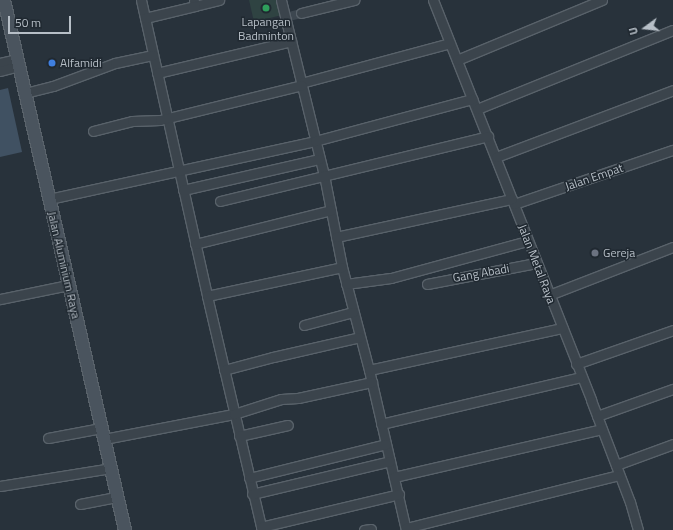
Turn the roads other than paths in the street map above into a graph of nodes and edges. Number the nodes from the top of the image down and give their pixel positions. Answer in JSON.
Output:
{"nodes":[{"id":1,"x":4,"y":0,"type":"edge"},
{"id":2,"x":142,"y":0,"type":"edge"},
{"id":3,"x":219,"y":0,"type":"edge"},
{"id":4,"x":281,"y":0,"type":"edge"},
{"id":5,"x":354,"y":0,"type":"edge"},
{"id":6,"x":602,"y":0,"type":"edge"},
{"id":7,"x":437,"y":1,"type":"edge"},
{"id":8,"x":194,"y":3,"type":"edge"},
{"id":9,"x":301,"y":13,"type":"tunnel mouth"},
{"id":10,"x":145,"y":18,"type":"junction"},
{"id":11,"x":673,"y":30,"type":"edge"},
{"id":12,"x":291,"y":41,"type":"junction"},
{"id":13,"x":450,"y":43,"type":"junction"},
{"id":14,"x":153,"y":55,"type":"junction"},
{"id":15,"x":457,"y":60,"type":"junction"},
{"id":16,"x":0,"y":63,"type":"edge"},
{"id":17,"x":18,"y":63,"type":"junction"},
{"id":18,"x":0,"y":70,"type":"edge"},
{"id":19,"x":157,"y":73,"type":"junction"},
{"id":20,"x":301,"y":84,"type":"junction"},
{"id":21,"x":673,"y":90,"type":"edge"},
{"id":22,"x":25,"y":93,"type":"junction"},
{"id":23,"x":472,"y":100,"type":"junction"},
{"id":24,"x":477,"y":109,"type":"junction"},
{"id":25,"x":167,"y":117,"type":"junction"},
{"id":26,"x":93,"y":131,"type":"dead end"},
{"id":27,"x":488,"y":136,"type":"junction"},
{"id":28,"x":315,"y":141,"type":"junction"},
{"id":29,"x":673,"y":150,"type":"edge"},
{"id":30,"x":496,"y":157,"type":"junction"},
{"id":31,"x":320,"y":159,"type":"junction"},
{"id":32,"x":178,"y":170,"type":"junction"},
{"id":33,"x":324,"y":175,"type":"junction"},
{"id":34,"x":183,"y":190,"type":"junction"},
{"id":35,"x":49,"y":199,"type":"junction"},
{"id":36,"x":220,"y":201,"type":"dead end"},
{"id":37,"x":513,"y":201,"type":"junction"},
{"id":38,"x":331,"y":210,"type":"junction"},
{"id":39,"x":336,"y":237,"type":"junction"},
{"id":40,"x":527,"y":241,"type":"junction"},
{"id":41,"x":195,"y":244,"type":"junction"},
{"id":42,"x":673,"y":247,"type":"edge"},
{"id":43,"x":445,"y":263,"type":"junction"},
{"id":44,"x":536,"y":263,"type":"junction"},
{"id":45,"x":342,"y":267,"type":"junction"},
{"id":46,"x":450,"y":279,"type":"junction"},
{"id":47,"x":346,"y":284,"type":"junction"},
{"id":48,"x":426,"y":284,"type":"dead end"},
{"id":49,"x":68,"y":285,"type":"junction"},
{"id":50,"x":549,"y":295,"type":"junction"},
{"id":51,"x":206,"y":296,"type":"junction"},
{"id":52,"x":0,"y":299,"type":"edge"},
{"id":53,"x":354,"y":312,"type":"junction"},
{"id":54,"x":304,"y":325,"type":"dead end"},
{"id":55,"x":562,"y":328,"type":"junction"},
{"id":56,"x":673,"y":330,"type":"edge"},
{"id":57,"x":360,"y":337,"type":"junction"},
{"id":58,"x":576,"y":364,"type":"junction"},
{"id":59,"x":224,"y":370,"type":"junction"},
{"id":60,"x":369,"y":370,"type":"junction"},
{"id":61,"x":582,"y":377,"type":"junction"},
{"id":62,"x":372,"y":382,"type":"junction"},
{"id":63,"x":673,"y":389,"type":"edge"},
{"id":64,"x":234,"y":414,"type":"junction"},
{"id":65,"x":597,"y":416,"type":"junction"},
{"id":66,"x":381,"y":424,"type":"junction"},
{"id":67,"x":288,"y":426,"type":"dead end"},
{"id":68,"x":602,"y":429,"type":"junction"},
{"id":69,"x":103,"y":434,"type":"junction"},
{"id":70,"x":239,"y":436,"type":"junction"},
{"id":71,"x":48,"y":438,"type":"dead end"},
{"id":72,"x":386,"y":444,"type":"junction"},
{"id":73,"x":673,"y":444,"type":"edge"},
{"id":74,"x":390,"y":461,"type":"junction"},
{"id":75,"x":616,"y":465,"type":"junction"},
{"id":76,"x":111,"y":468,"type":"junction"},
{"id":77,"x":619,"y":475,"type":"junction"},
{"id":78,"x":394,"y":477,"type":"junction"},
{"id":79,"x":248,"y":478,"type":"junction"},
{"id":80,"x":0,"y":486,"type":"edge"},
{"id":81,"x":252,"y":494,"type":"junction"},
{"id":82,"x":399,"y":494,"type":"junction"},
{"id":83,"x":117,"y":497,"type":"junction"},
{"id":84,"x":80,"y":504,"type":"dead end"},
{"id":85,"x":261,"y":528,"type":"edge"},
{"id":86,"x":406,"y":529,"type":"edge"},
{"id":87,"x":125,"y":530,"type":"edge"},
{"id":88,"x":638,"y":530,"type":"edge"}],
"edges":[{"from":1,"to":17,"type":"main road","name":"Jalan Aluminium Raya"},
{"from":2,"to":10,"type":"street"},
{"from":3,"to":8,"type":"street"},
{"from":4,"to":12,"type":"street"},
{"from":5,"to":9,"type":"street"},
{"from":6,"to":15,"type":"street"},
{"from":7,"to":13,"type":"street","name":"Jalan Metal Raya"},
{"from":8,"to":10,"type":"street"},
{"from":10,"to":14,"type":"street"},
{"from":11,"to":24,"type":"street"},
{"from":12,"to":19,"type":"street"},
{"from":12,"to":20,"type":"street"},
{"from":13,"to":15,"type":"street","name":"Jalan Metal Raya"},
{"from":13,"to":20,"type":"street"},
{"from":14,"to":19,"type":"street"},
{"from":14,"to":22,"type":"street"},
{"from":15,"to":23,"type":"street","name":"Jalan Metal Raya"},
{"from":16,"to":17,"type":"street"},
{"from":17,"to":18,"type":"street"},
{"from":17,"to":22,"type":"main road","name":"Jalan Aluminium Raya"},
{"from":19,"to":25,"type":"street"},
{"from":20,"to":25,"type":"street"},
{"from":20,"to":28,"type":"street"},
{"from":21,"to":30,"type":"street"},
{"from":22,"to":35,"type":"main road","name":"Jalan Aluminium Raya"},
{"from":23,"to":24,"type":"street","name":"Jalan Metal Raya"},
{"from":23,"to":28,"type":"street"},
{"from":24,"to":27,"type":"street","name":"Jalan Metal Raya"},
{"from":25,"to":26,"type":"street"},
{"from":25,"to":32,"type":"street"},
{"from":27,"to":30,"type":"street","name":"Jalan Metal Raya"},
{"from":27,"to":33,"type":"street"},
{"from":28,"to":31,"type":"street"},
{"from":28,"to":32,"type":"street"},
{"from":29,"to":37,"type":"street","name":"Jalan Empat"},
{"from":30,"to":37,"type":"street","name":"Jalan Metal Raya"},
{"from":31,"to":33,"type":"street"},
{"from":31,"to":34,"type":"street"},
{"from":32,"to":34,"type":"street"},
{"from":32,"to":35,"type":"street"},
{"from":33,"to":36,"type":"street"},
{"from":33,"to":38,"type":"street"},
{"from":34,"to":41,"type":"street"},
{"from":35,"to":49,"type":"main road","name":"Jalan Aluminium Raya"},
{"from":37,"to":39,"type":"street","name":"Jalan Empat"},
{"from":37,"to":40,"type":"street","name":"Jalan Metal Raya"},
{"from":38,"to":39,"type":"street"},
{"from":38,"to":41,"type":"street"},
{"from":39,"to":45,"type":"street"},
{"from":40,"to":43,"type":"street"},
{"from":40,"to":44,"type":"street","name":"Jalan Metal Raya"},
{"from":41,"to":51,"type":"street"},
{"from":42,"to":50,"type":"street"},
{"from":43,"to":46,"type":"street"},
{"from":43,"to":47,"type":"street"},
{"from":44,"to":46,"type":"street","name":"Gang Abadi"},
{"from":44,"to":50,"type":"street","name":"Jalan Metal Raya"},
{"from":45,"to":47,"type":"street"},
{"from":45,"to":51,"type":"street"},
{"from":46,"to":48,"type":"street","name":"Gang Abadi"},
{"from":47,"to":53,"type":"street"},
{"from":49,"to":52,"type":"street"},
{"from":49,"to":69,"type":"main road","name":"Jalan Aluminium Raya"},
{"from":50,"to":55,"type":"street","name":"Jalan Metal Raya"},
{"from":51,"to":59,"type":"street"},
{"from":53,"to":54,"type":"street"},
{"from":53,"to":57,"type":"street"},
{"from":55,"to":58,"type":"street","name":"Jalan Metal Raya"},
{"from":55,"to":60,"type":"street"},
{"from":56,"to":58,"type":"street"},
{"from":57,"to":59,"type":"street"},
{"from":57,"to":60,"type":"street"},
{"from":58,"to":61,"type":"street","name":"Jalan Metal Raya"},
{"from":59,"to":64,"type":"street"},
{"from":60,"to":62,"type":"street"},
{"from":61,"to":65,"type":"street","name":"Jalan Metal Raya"},
{"from":61,"to":66,"type":"street"},
{"from":62,"to":64,"type":"street"},
{"from":62,"to":66,"type":"street"},
{"from":63,"to":65,"type":"street"},
{"from":64,"to":69,"type":"street"},
{"from":64,"to":70,"type":"street"},
{"from":65,"to":68,"type":"street","name":"Jalan Metal Raya"},
{"from":66,"to":72,"type":"street"},
{"from":67,"to":70,"type":"street"},
{"from":68,"to":75,"type":"street","name":"Jalan Metal Raya"},
{"from":68,"to":78,"type":"street"},
{"from":69,"to":71,"type":"street"},
{"from":69,"to":76,"type":"main road","name":"Jalan Aluminium Raya"},
{"from":70,"to":79,"type":"street"},
{"from":72,"to":74,"type":"street"},
{"from":72,"to":79,"type":"street"},
{"from":73,"to":75,"type":"street"},
{"from":74,"to":78,"type":"street"},
{"from":74,"to":81,"type":"street"},
{"from":75,"to":77,"type":"street","name":"Jalan Metal Raya"},
{"from":76,"to":80,"type":"street"},
{"from":76,"to":83,"type":"main road","name":"Jalan Aluminium Raya"},
{"from":77,"to":86,"type":"street"},
{"from":77,"to":88,"type":"street","name":"Jalan Metal Raya"},
{"from":78,"to":82,"type":"street"},
{"from":79,"to":81,"type":"street"},
{"from":81,"to":85,"type":"street"},
{"from":82,"to":85,"type":"street"},
{"from":82,"to":86,"type":"street"},
{"from":83,"to":84,"type":"street"},
{"from":83,"to":87,"type":"main road","name":"Jalan Aluminium Raya"}]}
